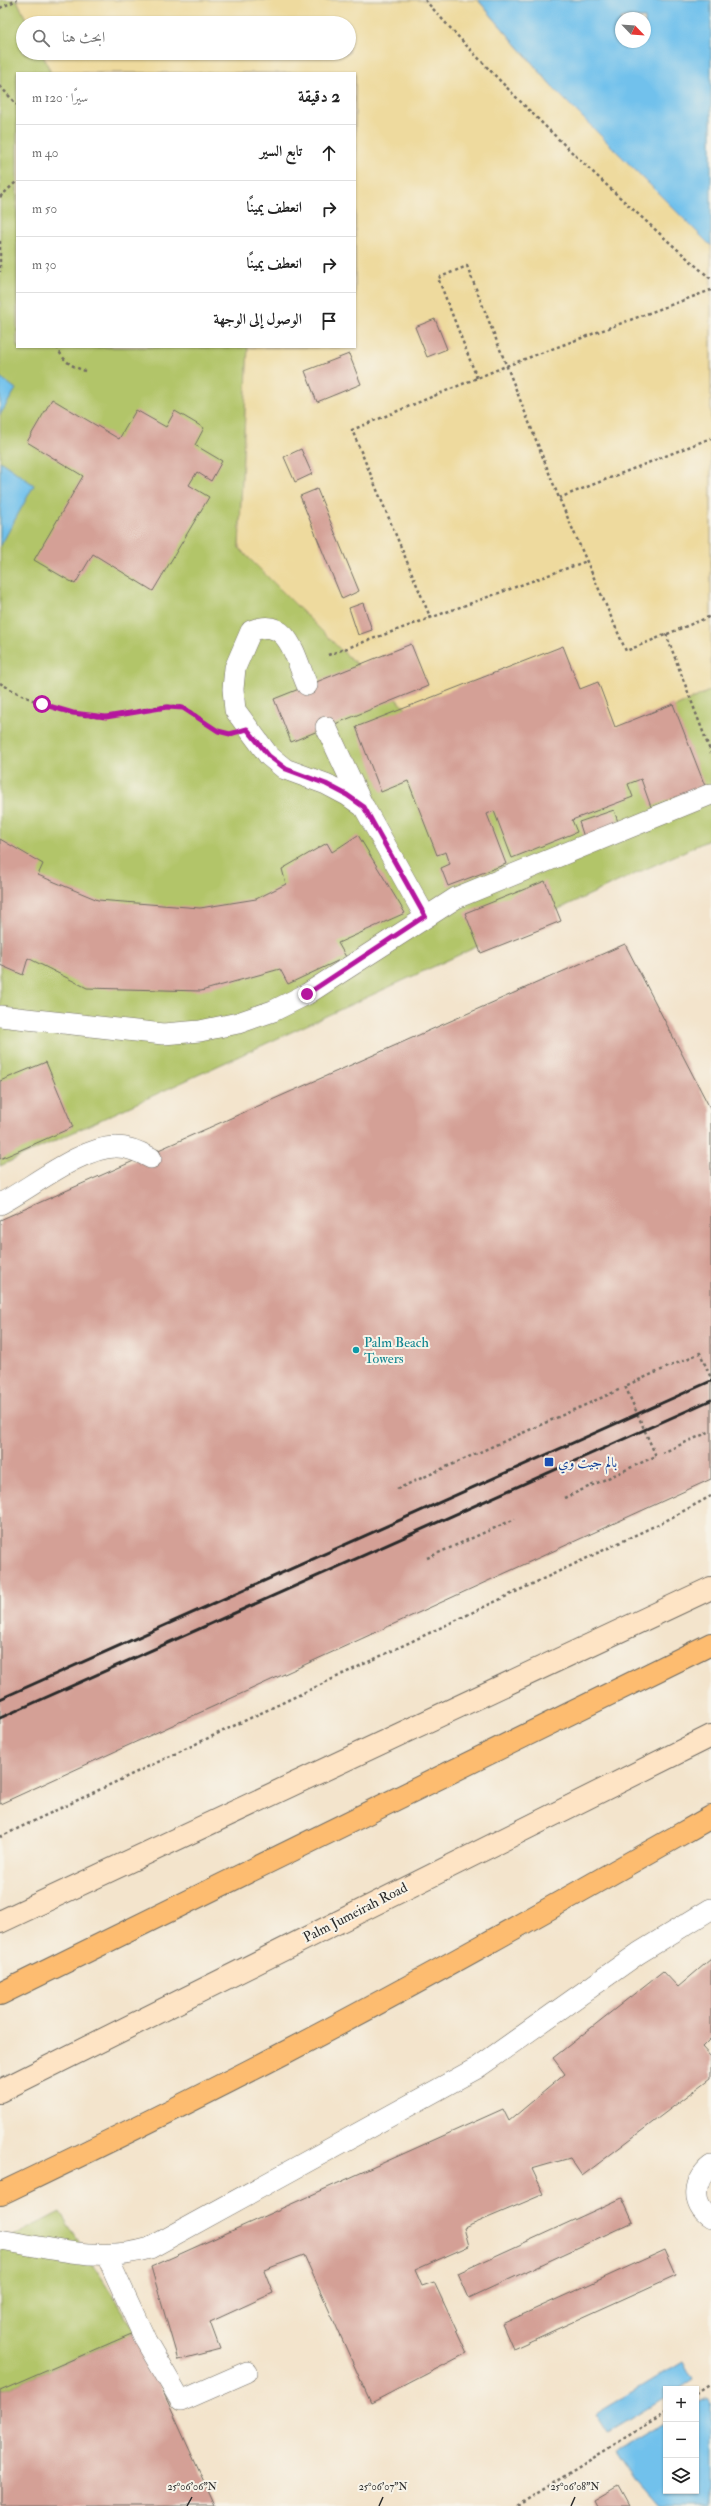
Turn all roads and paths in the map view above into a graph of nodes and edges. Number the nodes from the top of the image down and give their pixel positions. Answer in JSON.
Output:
{"nodes":[{"id":1,"x":17,"y":0,"type":"edge"},
{"id":2,"x":425,"y":0,"type":"edge"},
{"id":3,"x":0,"y":8,"type":"edge"},
{"id":4,"x":0,"y":86,"type":"edge"},
{"id":5,"x":16,"y":104,"type":"edge"},
{"id":6,"x":16,"y":182,"type":"edge"},
{"id":7,"x":0,"y":197,"type":"edge"},
{"id":8,"x":0,"y":241,"type":"edge"},
{"id":9,"x":0,"y":272,"type":"edge"},
{"id":10,"x":711,"y":279,"type":"edge"},
{"id":11,"x":711,"y":290,"type":"edge"},
{"id":12,"x":58,"y":348,"type":"edge"},
{"id":13,"x":506,"y":366,"type":"junction"},
{"id":14,"x":85,"y":371,"type":"dead end"},
{"id":15,"x":477,"y":378,"type":"junction"},
{"id":16,"x":711,"y":438,"type":"edge"},
{"id":17,"x":559,"y":498,"type":"junction"},
{"id":18,"x":587,"y":561,"type":"junction"},
{"id":19,"x":711,"y":616,"type":"edge"},
{"id":20,"x":431,"y":619,"type":"junction"},
{"id":21,"x":666,"y":634,"type":"junction"},
{"id":22,"x":298,"y":665,"type":"junction"},
{"id":23,"x":0,"y":683,"type":"edge"},
{"id":24,"x":307,"y":685,"type":"dead end"},
{"id":25,"x":326,"y":727,"type":"dead end"},
{"id":26,"x":247,"y":729,"type":"junction"},
{"id":27,"x":711,"y":753,"type":"edge"},
{"id":28,"x":711,"y":794,"type":"edge"},
{"id":29,"x":364,"y":807,"type":"junction"},
{"id":30,"x":425,"y":916,"type":"junction"},
{"id":31,"x":0,"y":1016,"type":"edge"},
{"id":32,"x":151,"y":1158,"type":"dead end"},
{"id":33,"x":0,"y":1204,"type":"edge"},
{"id":34,"x":711,"y":1378,"type":"edge"},
{"id":35,"x":621,"y":1389,"type":"dead end"},
{"id":36,"x":711,"y":1431,"type":"edge"},
{"id":37,"x":662,"y":1453,"type":"dead end"},
{"id":38,"x":397,"y":1489,"type":"dead end"},
{"id":39,"x":711,"y":1496,"type":"edge"},
{"id":40,"x":564,"y":1498,"type":"dead end"},
{"id":41,"x":514,"y":1519,"type":"dead end"},
{"id":42,"x":427,"y":1558,"type":"dead end"},
{"id":43,"x":711,"y":1588,"type":"edge"},
{"id":44,"x":711,"y":1644,"type":"edge"},
{"id":45,"x":711,"y":1736,"type":"edge"},
{"id":46,"x":711,"y":1817,"type":"edge"},
{"id":47,"x":0,"y":1837,"type":"edge"},
{"id":48,"x":711,"y":1909,"type":"edge"},
{"id":49,"x":7,"y":1919,"type":"edge"},
{"id":50,"x":0,"y":1994,"type":"edge"},
{"id":51,"x":0,"y":2091,"type":"edge"},
{"id":52,"x":711,"y":2166,"type":"edge"},
{"id":53,"x":0,"y":2194,"type":"edge"},
{"id":54,"x":711,"y":2218,"type":"edge"},
{"id":55,"x":0,"y":2240,"type":"edge"},
{"id":56,"x":107,"y":2256,"type":"junction"},
{"id":57,"x":247,"y":2372,"type":"dead end"},
{"id":58,"x":711,"y":2383,"type":"edge"},
{"id":59,"x":699,"y":2391,"type":"edge"},
{"id":60,"x":663,"y":2414,"type":"edge"},
{"id":61,"x":517,"y":2506,"type":"edge"}],
"edges":[{"from":1,"to":3,"type":"path"},
{"from":2,"to":10,"type":"path"},
{"from":4,"to":5,"type":"path"},
{"from":6,"to":7,"type":"path"},
{"from":8,"to":9,"type":"path"},
{"from":11,"to":13,"type":"path"},
{"from":12,"to":14,"type":"path"},
{"from":13,"to":15,"type":"path"},
{"from":13,"to":15,"type":"path"},
{"from":13,"to":17,"type":"path"},
{"from":15,"to":20,"type":"path"},
{"from":16,"to":17,"type":"path"},
{"from":17,"to":18,"type":"path"},
{"from":18,"to":20,"type":"path"},
{"from":18,"to":21,"type":"path"},
{"from":19,"to":21,"type":"path"},
{"from":20,"to":22,"type":"path"},
{"from":21,"to":27,"type":"path"},
{"from":22,"to":24,"type":"lane"},
{"from":22,"to":26,"type":"lane"},
{"from":23,"to":26,"type":"path"},
{"from":25,"to":29,"type":"lane"},
{"from":26,"to":29,"type":"lane"},
{"from":28,"to":30,"type":"lane"},
{"from":29,"to":30,"type":"lane"},
{"from":30,"to":31,"type":"lane"},
{"from":32,"to":33,"type":"lane"},
{"from":34,"to":40,"type":"path"},
{"from":35,"to":38,"type":"path"},
{"from":36,"to":37,"type":"path"},
{"from":39,"to":47,"type":"path"},
{"from":41,"to":42,"type":"path"},
{"from":43,"to":49,"type":"main road"},
{"from":44,"to":50,"type":"main road"},
{"from":45,"to":51,"type":"main road","name":"Palm Jumeirah Road"},
{"from":46,"to":53,"type":"main road"},
{"from":48,"to":56,"type":"lane"},
{"from":52,"to":54,"type":"lane"},
{"from":55,"to":56,"type":"lane"},
{"from":56,"to":57,"type":"lane"},
{"from":58,"to":59,"type":"path"},
{"from":60,"to":61,"type":"path"}]}
